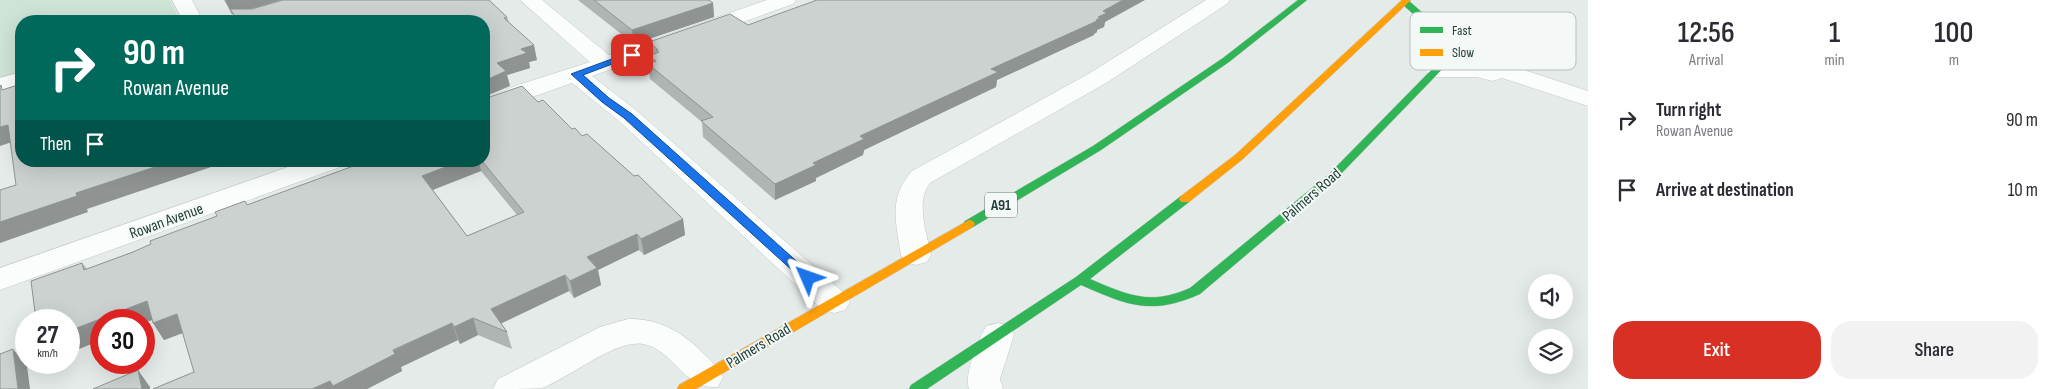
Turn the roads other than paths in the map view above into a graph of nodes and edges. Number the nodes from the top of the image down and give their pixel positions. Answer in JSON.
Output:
{"nodes":[{"id":1,"x":182,"y":0,"type":"edge"},
{"id":2,"x":310,"y":0,"type":"edge"},
{"id":3,"x":530,"y":0,"type":"edge"},
{"id":4,"x":786,"y":0,"type":"edge"},
{"id":5,"x":1220,"y":0,"type":"edge"},
{"id":6,"x":1303,"y":0,"type":"edge"},
{"id":7,"x":1406,"y":1,"type":"edge"},
{"id":8,"x":1419,"y":12,"type":"edge"},
{"id":9,"x":190,"y":15,"type":"edge"},
{"id":10,"x":256,"y":15,"type":"edge"},
{"id":11,"x":606,"y":64,"type":"junction"},
{"id":12,"x":1437,"y":70,"type":"joint"},
{"id":13,"x":1501,"y":70,"type":"edge"},
{"id":14,"x":576,"y":74,"type":"junction"},
{"id":15,"x":15,"y":81,"type":"edge"},
{"id":16,"x":0,"y":85,"type":"edge"},
{"id":17,"x":1541,"y":85,"type":"junction"},
{"id":18,"x":1588,"y":100,"type":"edge"},
{"id":19,"x":490,"y":105,"type":"edge"},
{"id":20,"x":314,"y":167,"type":"edge"},
{"id":21,"x":916,"y":256,"type":"junction"},
{"id":22,"x":0,"y":279,"type":"edge"},
{"id":23,"x":1080,"y":280,"type":"junction"},
{"id":24,"x":834,"y":302,"type":"junction"},
{"id":25,"x":998,"y":335,"type":"junction"},
{"id":26,"x":695,"y":383,"type":"edge"},
{"id":27,"x":510,"y":389,"type":"edge"},
{"id":28,"x":916,"y":389,"type":"edge"},
{"id":29,"x":986,"y":389,"type":"edge"}],
"edges":[{"from":1,"to":9,"type":"street"},
{"from":2,"to":10,"type":"street"},
{"from":3,"to":11,"type":"street"},
{"from":4,"to":11,"type":"street"},
{"from":5,"to":21,"type":"street"},
{"from":6,"to":21,"type":"main road","name":"Palmers Road","number":"A91"},
{"from":7,"to":8,"type":"main road"},
{"from":7,"to":23,"type":"main road"},
{"from":11,"to":14,"type":"street"},
{"from":12,"to":17,"type":"street"},
{"from":12,"to":23,"type":"main road","name":"Palmers Road"},
{"from":13,"to":17,"type":"street"},
{"from":14,"to":19,"type":"street"},
{"from":14,"to":24,"type":"street"},
{"from":15,"to":16,"type":"street"},
{"from":17,"to":18,"type":"street"},
{"from":20,"to":22,"type":"street","name":"Rowan Avenue"},
{"from":21,"to":24,"type":"main road","name":"Palmers Road","number":"A91"},
{"from":23,"to":25,"type":"main road"},
{"from":24,"to":26,"type":"main road","name":"Palmers Road","number":"A91"},
{"from":25,"to":28,"type":"main road"},
{"from":25,"to":29,"type":"street"},
{"from":26,"to":27,"type":"street","name":"Palmers Road"}]}
